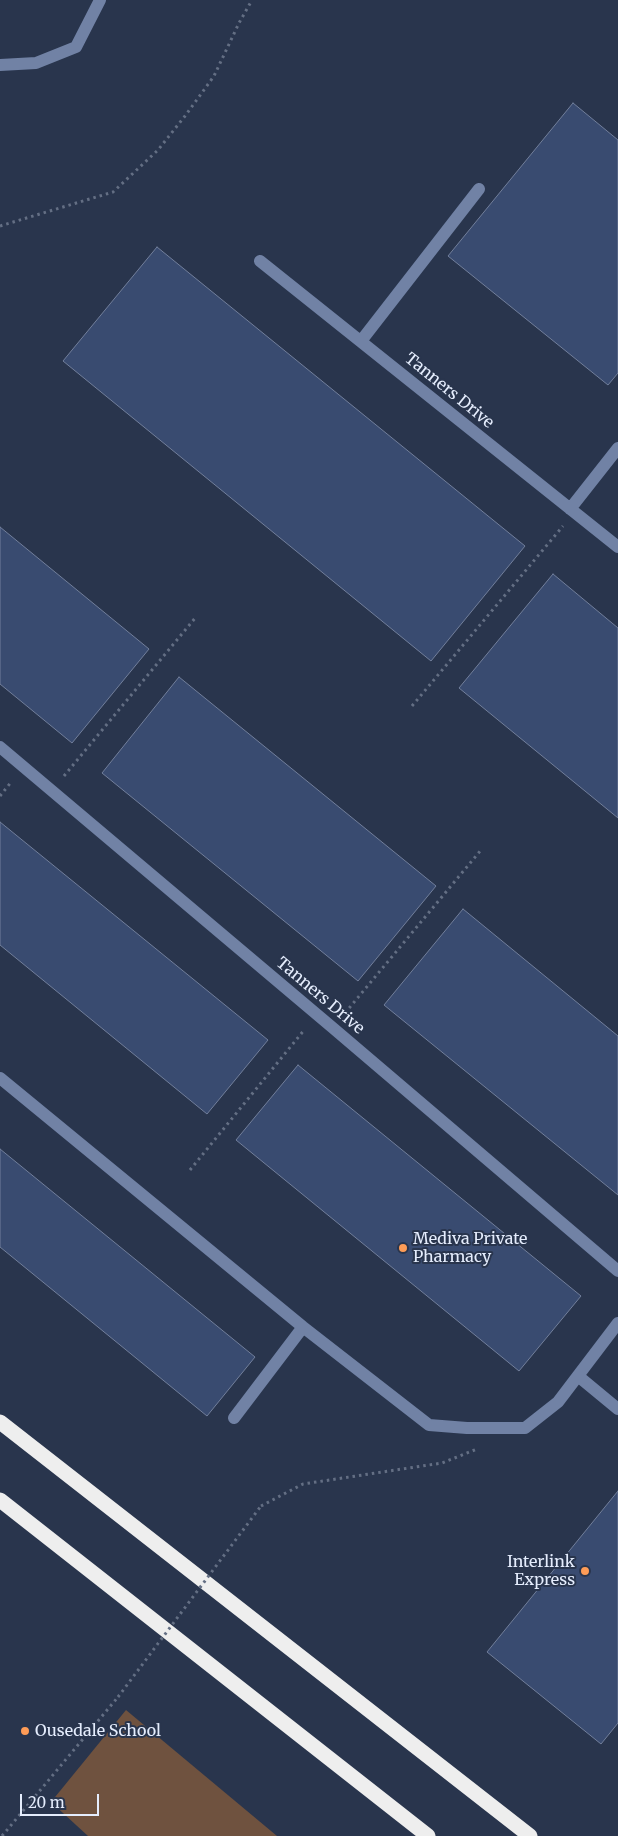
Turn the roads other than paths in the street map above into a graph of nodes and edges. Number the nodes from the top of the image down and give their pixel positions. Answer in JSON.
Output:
{"nodes":[{"id":1,"x":100,"y":0,"type":"edge"},
{"id":2,"x":0,"y":65,"type":"edge"},
{"id":3,"x":478,"y":189,"type":"dead end"},
{"id":4,"x":260,"y":260,"type":"dead end"},
{"id":5,"x":361,"y":341,"type":"junction"},
{"id":6,"x":618,"y":448,"type":"edge"},
{"id":7,"x":572,"y":510,"type":"junction"},
{"id":8,"x":618,"y":547,"type":"edge"},
{"id":9,"x":0,"y":747,"type":"edge"},
{"id":10,"x":0,"y":1078,"type":"edge"},
{"id":11,"x":618,"y":1271,"type":"edge"},
{"id":12,"x":618,"y":1323,"type":"edge"},
{"id":13,"x":303,"y":1327,"type":"junction"},
{"id":14,"x":578,"y":1376,"type":"junction"},
{"id":15,"x":618,"y":1409,"type":"edge"},
{"id":16,"x":234,"y":1418,"type":"dead end"},
{"id":17,"x":0,"y":1422,"type":"edge"},
{"id":18,"x":0,"y":1500,"type":"edge"},
{"id":19,"x":428,"y":1836,"type":"edge"},
{"id":20,"x":530,"y":1836,"type":"edge"}],
"edges":[{"from":1,"to":2,"type":"street"},
{"from":3,"to":5,"type":"street"},
{"from":4,"to":5,"type":"street","name":"Tanners Drive"},
{"from":5,"to":7,"type":"street","name":"Tanners Drive"},
{"from":6,"to":7,"type":"street"},
{"from":7,"to":8,"type":"street","name":"Tanners Drive"},
{"from":9,"to":11,"type":"street","name":"Tanners Drive"},
{"from":10,"to":13,"type":"street"},
{"from":12,"to":14,"type":"street"},
{"from":13,"to":14,"type":"street"},
{"from":13,"to":16,"type":"street"},
{"from":14,"to":15,"type":"street"},
{"from":17,"to":20,"type":"highway"},
{"from":18,"to":19,"type":"highway"}]}
